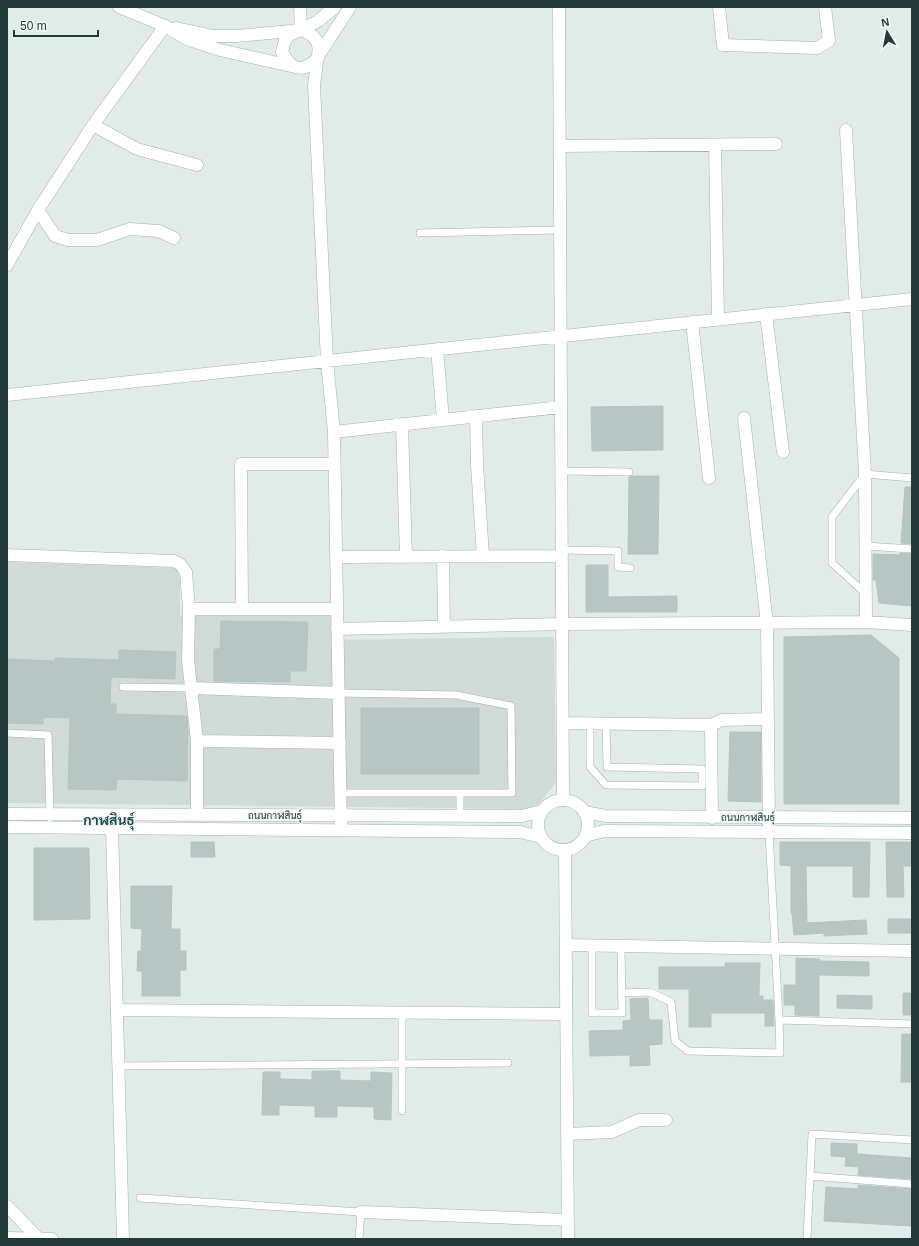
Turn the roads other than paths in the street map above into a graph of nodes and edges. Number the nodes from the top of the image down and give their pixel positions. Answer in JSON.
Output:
{"nodes":[{"id":1,"x":119,"y":7,"type":"edge"},
{"id":2,"x":300,"y":7,"type":"edge"},
{"id":3,"x":335,"y":7,"type":"edge"},
{"id":4,"x":350,"y":7,"type":"edge"},
{"id":5,"x":559,"y":7,"type":"edge"},
{"id":6,"x":719,"y":7,"type":"edge"},
{"id":7,"x":825,"y":7,"type":"edge"},
{"id":8,"x":165,"y":26,"type":"junction"},
{"id":9,"x":301,"y":30,"type":"junction"},
{"id":10,"x":318,"y":55,"type":"junction"},
{"id":11,"x":297,"y":67,"type":"junction"},
{"id":12,"x":314,"y":85,"type":"junction"},
{"id":13,"x":93,"y":125,"type":"junction"},
{"id":14,"x":846,"y":130,"type":"dead end"},
{"id":15,"x":776,"y":144,"type":"dead end"},
{"id":16,"x":715,"y":145,"type":"junction"},
{"id":17,"x":560,"y":146,"type":"junction"},
{"id":18,"x":197,"y":165,"type":"dead end"},
{"id":19,"x":38,"y":210,"type":"junction"},
{"id":20,"x":560,"y":230,"type":"junction"},
{"id":21,"x":420,"y":233,"type":"dead end"},
{"id":22,"x":174,"y":238,"type":"dead end"},
{"id":23,"x":8,"y":262,"type":"edge"},
{"id":24,"x":912,"y":299,"type":"edge"},
{"id":25,"x":856,"y":305,"type":"junction"},
{"id":26,"x":766,"y":314,"type":"junction"},
{"id":27,"x":718,"y":319,"type":"junction"},
{"id":28,"x":692,"y":322,"type":"junction"},
{"id":29,"x":561,"y":336,"type":"junction"},
{"id":30,"x":437,"y":349,"type":"junction"},
{"id":31,"x":327,"y":361,"type":"junction"},
{"id":32,"x":7,"y":395,"type":"edge"},
{"id":33,"x":561,"y":407,"type":"junction"},
{"id":34,"x":476,"y":416,"type":"junction"},
{"id":35,"x":744,"y":418,"type":"dead end"},
{"id":36,"x":443,"y":420,"type":"junction"},
{"id":37,"x":402,"y":424,"type":"junction"},
{"id":38,"x":334,"y":432,"type":"junction"},
{"id":39,"x":783,"y":452,"type":"dead end"},
{"id":40,"x":335,"y":464,"type":"junction"},
{"id":41,"x":561,"y":471,"type":"junction"},
{"id":42,"x":629,"y":472,"type":"dead end"},
{"id":43,"x":865,"y":474,"type":"junction"},
{"id":44,"x":709,"y":478,"type":"dead end"},
{"id":45,"x":912,"y":478,"type":"edge"},
{"id":46,"x":865,"y":546,"type":"junction"},
{"id":47,"x":912,"y":549,"type":"edge"},
{"id":48,"x":562,"y":553,"type":"junction"},
{"id":49,"x":7,"y":556,"type":"edge"},
{"id":50,"x":336,"y":556,"type":"junction"},
{"id":51,"x":443,"y":556,"type":"junction"},
{"id":52,"x":483,"y":556,"type":"junction"},
{"id":53,"x":406,"y":557,"type":"junction"},
{"id":54,"x":630,"y":568,"type":"dead end"},
{"id":55,"x":866,"y":594,"type":"junction"},
{"id":56,"x":189,"y":609,"type":"junction"},
{"id":57,"x":242,"y":609,"type":"junction"},
{"id":58,"x":337,"y":609,"type":"junction"},
{"id":59,"x":866,"y":622,"type":"junction"},
{"id":60,"x":562,"y":624,"type":"junction"},
{"id":61,"x":767,"y":624,"type":"junction"},
{"id":62,"x":912,"y":625,"type":"edge"},
{"id":63,"x":444,"y":627,"type":"junction"},
{"id":64,"x":337,"y":629,"type":"junction"},
{"id":65,"x":123,"y":687,"type":"dead end"},
{"id":66,"x":191,"y":688,"type":"junction"},
{"id":67,"x":340,"y":694,"type":"junction"},
{"id":68,"x":767,"y":720,"type":"junction"},
{"id":69,"x":564,"y":723,"type":"junction"},
{"id":70,"x":590,"y":723,"type":"junction"},
{"id":71,"x":606,"y":723,"type":"junction"},
{"id":72,"x":711,"y":725,"type":"junction"},
{"id":73,"x":7,"y":734,"type":"edge"},
{"id":74,"x":197,"y":741,"type":"junction"},
{"id":75,"x":340,"y":743,"type":"junction"},
{"id":76,"x":341,"y":793,"type":"junction"},
{"id":77,"x":460,"y":793,"type":"junction"},
{"id":78,"x":563,"y":800,"type":"junction"},
{"id":79,"x":542,"y":811,"type":"junction"},
{"id":80,"x":584,"y":812,"type":"junction"},
{"id":81,"x":7,"y":814,"type":"edge"},
{"id":82,"x":197,"y":814,"type":"junction"},
{"id":83,"x":50,"y":815,"type":"junction"},
{"id":84,"x":341,"y":815,"type":"junction"},
{"id":85,"x":460,"y":816,"type":"junction"},
{"id":86,"x":769,"y":817,"type":"junction"},
{"id":87,"x":712,"y":818,"type":"junction"},
{"id":88,"x":912,"y":818,"type":"edge"},
{"id":89,"x":7,"y":827,"type":"edge"},
{"id":90,"x":51,"y":827,"type":"junction"},
{"id":91,"x":112,"y":828,"type":"junction"},
{"id":92,"x":341,"y":830,"type":"junction"},
{"id":93,"x":769,"y":832,"type":"junction"},
{"id":94,"x":912,"y":833,"type":"edge"},
{"id":95,"x":585,"y":836,"type":"junction"},
{"id":96,"x":541,"y":837,"type":"junction"},
{"id":97,"x":565,"y":850,"type":"junction"},
{"id":98,"x":566,"y":945,"type":"junction"},
{"id":99,"x":592,"y":945,"type":"junction"},
{"id":100,"x":621,"y":946,"type":"junction"},
{"id":101,"x":777,"y":949,"type":"junction"},
{"id":102,"x":912,"y":952,"type":"edge"},
{"id":103,"x":621,"y":993,"type":"junction"},
{"id":104,"x":117,"y":1010,"type":"junction"},
{"id":105,"x":402,"y":1013,"type":"junction"},
{"id":106,"x":566,"y":1014,"type":"junction"},
{"id":107,"x":779,"y":1020,"type":"junction"},
{"id":108,"x":912,"y":1024,"type":"edge"},
{"id":109,"x":508,"y":1063,"type":"dead end"},
{"id":110,"x":401,"y":1064,"type":"junction"},
{"id":111,"x":118,"y":1066,"type":"junction"},
{"id":112,"x":402,"y":1111,"type":"dead end"},
{"id":113,"x":666,"y":1120,"type":"dead end"},
{"id":114,"x":567,"y":1134,"type":"junction"},
{"id":115,"x":912,"y":1140,"type":"edge"},
{"id":116,"x":810,"y":1176,"type":"junction"},
{"id":117,"x":912,"y":1184,"type":"edge"},
{"id":118,"x":140,"y":1198,"type":"dead end"},
{"id":119,"x":7,"y":1206,"type":"edge"},
{"id":120,"x":361,"y":1212,"type":"junction"},
{"id":121,"x":568,"y":1220,"type":"junction"},
{"id":122,"x":7,"y":1238,"type":"edge"},
{"id":123,"x":38,"y":1238,"type":"edge"},
{"id":124,"x":52,"y":1239,"type":"edge"},
{"id":125,"x":122,"y":1239,"type":"edge"},
{"id":126,"x":359,"y":1239,"type":"edge"},
{"id":127,"x":568,"y":1239,"type":"edge"},
{"id":128,"x":807,"y":1239,"type":"edge"}],
"edges":[{"from":1,"to":8,"type":"street"},
{"from":2,"to":9,"type":"street"},
{"from":3,"to":9,"type":"street"},
{"from":4,"to":10,"type":"street"},
{"from":5,"to":17,"type":"street"},
{"from":6,"to":7,"type":"street"},
{"from":8,"to":9,"type":"street"},
{"from":8,"to":11,"type":"street"},
{"from":8,"to":13,"type":"street"},
{"from":9,"to":10,"type":"street"},
{"from":9,"to":11,"type":"street"},
{"from":10,"to":11,"type":"street"},
{"from":10,"to":12,"type":"street"},
{"from":11,"to":12,"type":"street"},
{"from":12,"to":31,"type":"street"},
{"from":13,"to":18,"type":"street"},
{"from":13,"to":19,"type":"street"},
{"from":14,"to":25,"type":"street"},
{"from":15,"to":16,"type":"street"},
{"from":16,"to":17,"type":"street"},
{"from":16,"to":27,"type":"street"},
{"from":17,"to":20,"type":"street"},
{"from":19,"to":22,"type":"street"},
{"from":19,"to":23,"type":"street"},
{"from":20,"to":21,"type":"lane"},
{"from":20,"to":29,"type":"street"},
{"from":24,"to":25,"type":"street"},
{"from":25,"to":26,"type":"street"},
{"from":25,"to":43,"type":"street"},
{"from":26,"to":27,"type":"street"},
{"from":26,"to":39,"type":"street"},
{"from":27,"to":28,"type":"street"},
{"from":28,"to":29,"type":"street"},
{"from":28,"to":44,"type":"street"},
{"from":29,"to":30,"type":"street"},
{"from":29,"to":33,"type":"street"},
{"from":30,"to":31,"type":"street"},
{"from":30,"to":36,"type":"street"},
{"from":31,"to":32,"type":"street"},
{"from":31,"to":38,"type":"street"},
{"from":33,"to":34,"type":"street"},
{"from":33,"to":41,"type":"street"},
{"from":34,"to":36,"type":"street"},
{"from":34,"to":52,"type":"street"},
{"from":35,"to":61,"type":"street"},
{"from":36,"to":37,"type":"street"},
{"from":37,"to":38,"type":"street"},
{"from":37,"to":53,"type":"street"},
{"from":38,"to":40,"type":"street"},
{"from":40,"to":50,"type":"street"},
{"from":40,"to":57,"type":"street"},
{"from":41,"to":42,"type":"lane"},
{"from":41,"to":48,"type":"street"},
{"from":43,"to":45,"type":"lane"},
{"from":43,"to":46,"type":"street"},
{"from":43,"to":55,"type":"lane"},
{"from":46,"to":47,"type":"lane"},
{"from":46,"to":55,"type":"street"},
{"from":48,"to":52,"type":"street"},
{"from":48,"to":54,"type":"lane"},
{"from":48,"to":60,"type":"street"},
{"from":49,"to":56,"type":"street"},
{"from":50,"to":53,"type":"street"},
{"from":50,"to":58,"type":"street"},
{"from":51,"to":52,"type":"street"},
{"from":51,"to":53,"type":"street"},
{"from":51,"to":63,"type":"street"},
{"from":55,"to":59,"type":"street"},
{"from":56,"to":57,"type":"street"},
{"from":56,"to":66,"type":"street"},
{"from":57,"to":58,"type":"street"},
{"from":58,"to":64,"type":"street"},
{"from":59,"to":61,"type":"street"},
{"from":59,"to":62,"type":"street"},
{"from":60,"to":61,"type":"street"},
{"from":60,"to":63,"type":"street"},
{"from":60,"to":69,"type":"street"},
{"from":61,"to":68,"type":"street"},
{"from":63,"to":64,"type":"street"},
{"from":64,"to":67,"type":"street"},
{"from":65,"to":66,"type":"lane"},
{"from":66,"to":67,"type":"street"},
{"from":66,"to":74,"type":"street"},
{"from":67,"to":75,"type":"street"},
{"from":67,"to":77,"type":"lane"},
{"from":68,"to":72,"type":"street"},
{"from":68,"to":86,"type":"street"},
{"from":69,"to":70,"type":"street"},
{"from":69,"to":78,"type":"street"},
{"from":70,"to":71,"type":"street"},
{"from":70,"to":71,"type":"lane"},
{"from":71,"to":72,"type":"street"},
{"from":72,"to":87,"type":"street"},
{"from":73,"to":83,"type":"lane"},
{"from":74,"to":75,"type":"street"},
{"from":74,"to":82,"type":"street"},
{"from":75,"to":76,"type":"street"},
{"from":76,"to":77,"type":"lane"},
{"from":76,"to":84,"type":"street"},
{"from":77,"to":85,"type":"lane"},
{"from":78,"to":79,"type":"street"},
{"from":78,"to":80,"type":"street"},
{"from":79,"to":85,"type":"street","name":"ถนนกาฬสินธุ์"},
{"from":79,"to":96,"type":"street"},
{"from":80,"to":87,"type":"street","name":"ถนนกาฬสินธุ์"},
{"from":80,"to":95,"type":"street"},
{"from":81,"to":83,"type":"street","name":"ถนนกาฬสินธุ์"},
{"from":82,"to":83,"type":"street","name":"ถนนกาฬสินธุ์"},
{"from":82,"to":84,"type":"street","name":"ถนนกาฬสินธุ์"},
{"from":83,"to":90,"type":"lane"},
{"from":84,"to":85,"type":"street","name":"ถนนกาฬสินธุ์"},
{"from":84,"to":92,"type":"street"},
{"from":86,"to":87,"type":"street","name":"ถนนกาฬสินธุ์"},
{"from":86,"to":88,"type":"street","name":"ถนนกาฬสินธุ์"},
{"from":86,"to":93,"type":"street"},
{"from":89,"to":90,"type":"street","name":"ถนนกาฬสินธุ์"},
{"from":90,"to":91,"type":"street","name":"ถนนกาฬสินธุ์"},
{"from":91,"to":92,"type":"street","name":"ถนนกาฬสินธุ์"},
{"from":91,"to":104,"type":"street"},
{"from":92,"to":96,"type":"street","name":"ถนนกาฬสินธุ์"},
{"from":93,"to":94,"type":"street","name":"ถนนกาฬสินธุ์"},
{"from":93,"to":95,"type":"street","name":"ถนนกาฬสินธุ์"},
{"from":93,"to":101,"type":"lane"},
{"from":95,"to":97,"type":"street"},
{"from":96,"to":97,"type":"street"},
{"from":97,"to":98,"type":"street"},
{"from":98,"to":99,"type":"street"},
{"from":98,"to":106,"type":"street"},
{"from":99,"to":100,"type":"street"},
{"from":99,"to":103,"type":"lane"},
{"from":100,"to":101,"type":"street"},
{"from":100,"to":103,"type":"lane"},
{"from":101,"to":102,"type":"street"},
{"from":101,"to":107,"type":"lane"},
{"from":103,"to":107,"type":"lane"},
{"from":104,"to":105,"type":"street"},
{"from":104,"to":111,"type":"street"},
{"from":105,"to":106,"type":"street"},
{"from":105,"to":110,"type":"lane"},
{"from":106,"to":114,"type":"street"},
{"from":107,"to":108,"type":"lane"},
{"from":109,"to":110,"type":"lane"},
{"from":110,"to":111,"type":"lane"},
{"from":110,"to":112,"type":"lane"},
{"from":111,"to":125,"type":"street"},
{"from":113,"to":114,"type":"street"},
{"from":114,"to":121,"type":"street"},
{"from":115,"to":116,"type":"lane"},
{"from":116,"to":117,"type":"lane"},
{"from":116,"to":128,"type":"lane"},
{"from":118,"to":120,"type":"lane"},
{"from":119,"to":123,"type":"street"},
{"from":120,"to":121,"type":"street"},
{"from":120,"to":126,"type":"lane"},
{"from":121,"to":127,"type":"street"},
{"from":122,"to":123,"type":"street"},
{"from":123,"to":124,"type":"street"}]}
